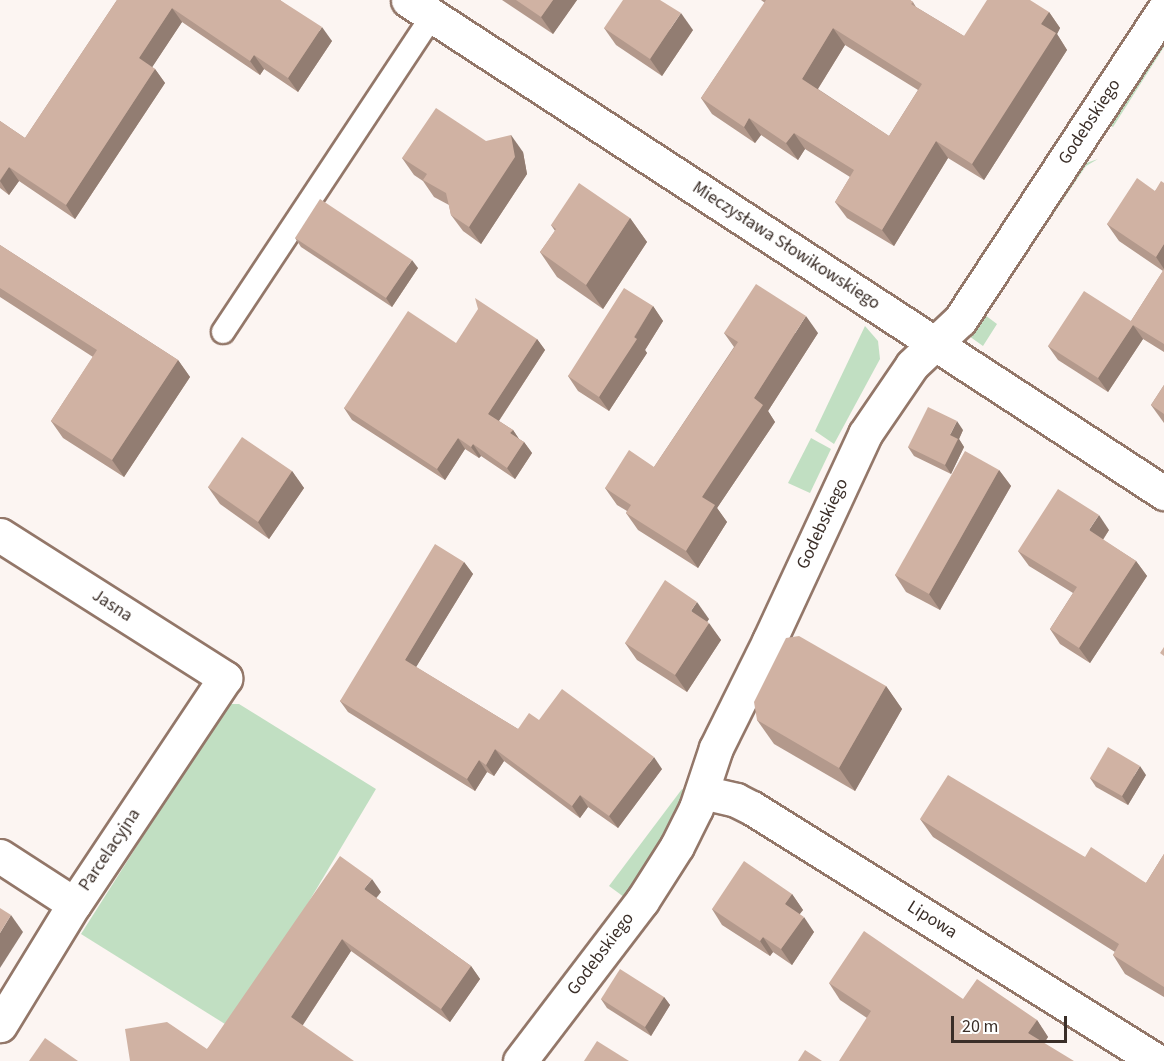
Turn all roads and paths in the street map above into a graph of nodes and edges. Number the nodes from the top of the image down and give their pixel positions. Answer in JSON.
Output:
{"nodes":[{"id":1,"x":420,"y":8,"type":"edge"},
{"id":2,"x":1164,"y":10,"type":"edge"},
{"id":3,"x":223,"y":332,"type":"dead end"},
{"id":4,"x":935,"y":343,"type":"junction"},
{"id":5,"x":1164,"y":493,"type":"edge"},
{"id":6,"x":0,"y":535,"type":"edge"},
{"id":7,"x":225,"y":678,"type":"joint"},
{"id":8,"x":702,"y":792,"type":"junction"},
{"id":9,"x":0,"y":856,"type":"edge"},
{"id":10,"x":74,"y":904,"type":"junction"},
{"id":11,"x":0,"y":1025,"type":"edge"},
{"id":12,"x":520,"y":1061,"type":"edge"},
{"id":13,"x":1157,"y":1061,"type":"edge"}],
"edges":[{"from":1,"to":3,"type":"lane"},
{"from":1,"to":4,"type":"street","name":"Mieczysława Słowikowskiego"},
{"from":2,"to":4,"type":"street","name":"Godebskiego"},
{"from":4,"to":5,"type":"street","name":"Mieczysława Słowikowskiego"},
{"from":4,"to":8,"type":"street","name":"Godebskiego"},
{"from":6,"to":7,"type":"street","name":"Jasna"},
{"from":7,"to":10,"type":"street","name":"Parcelacyjna"},
{"from":8,"to":12,"type":"street","name":"Godebskiego"},
{"from":8,"to":13,"type":"street","name":"Lipowa"},
{"from":9,"to":10,"type":"street"},
{"from":10,"to":11,"type":"street","name":"Parcelacyjna"}]}
